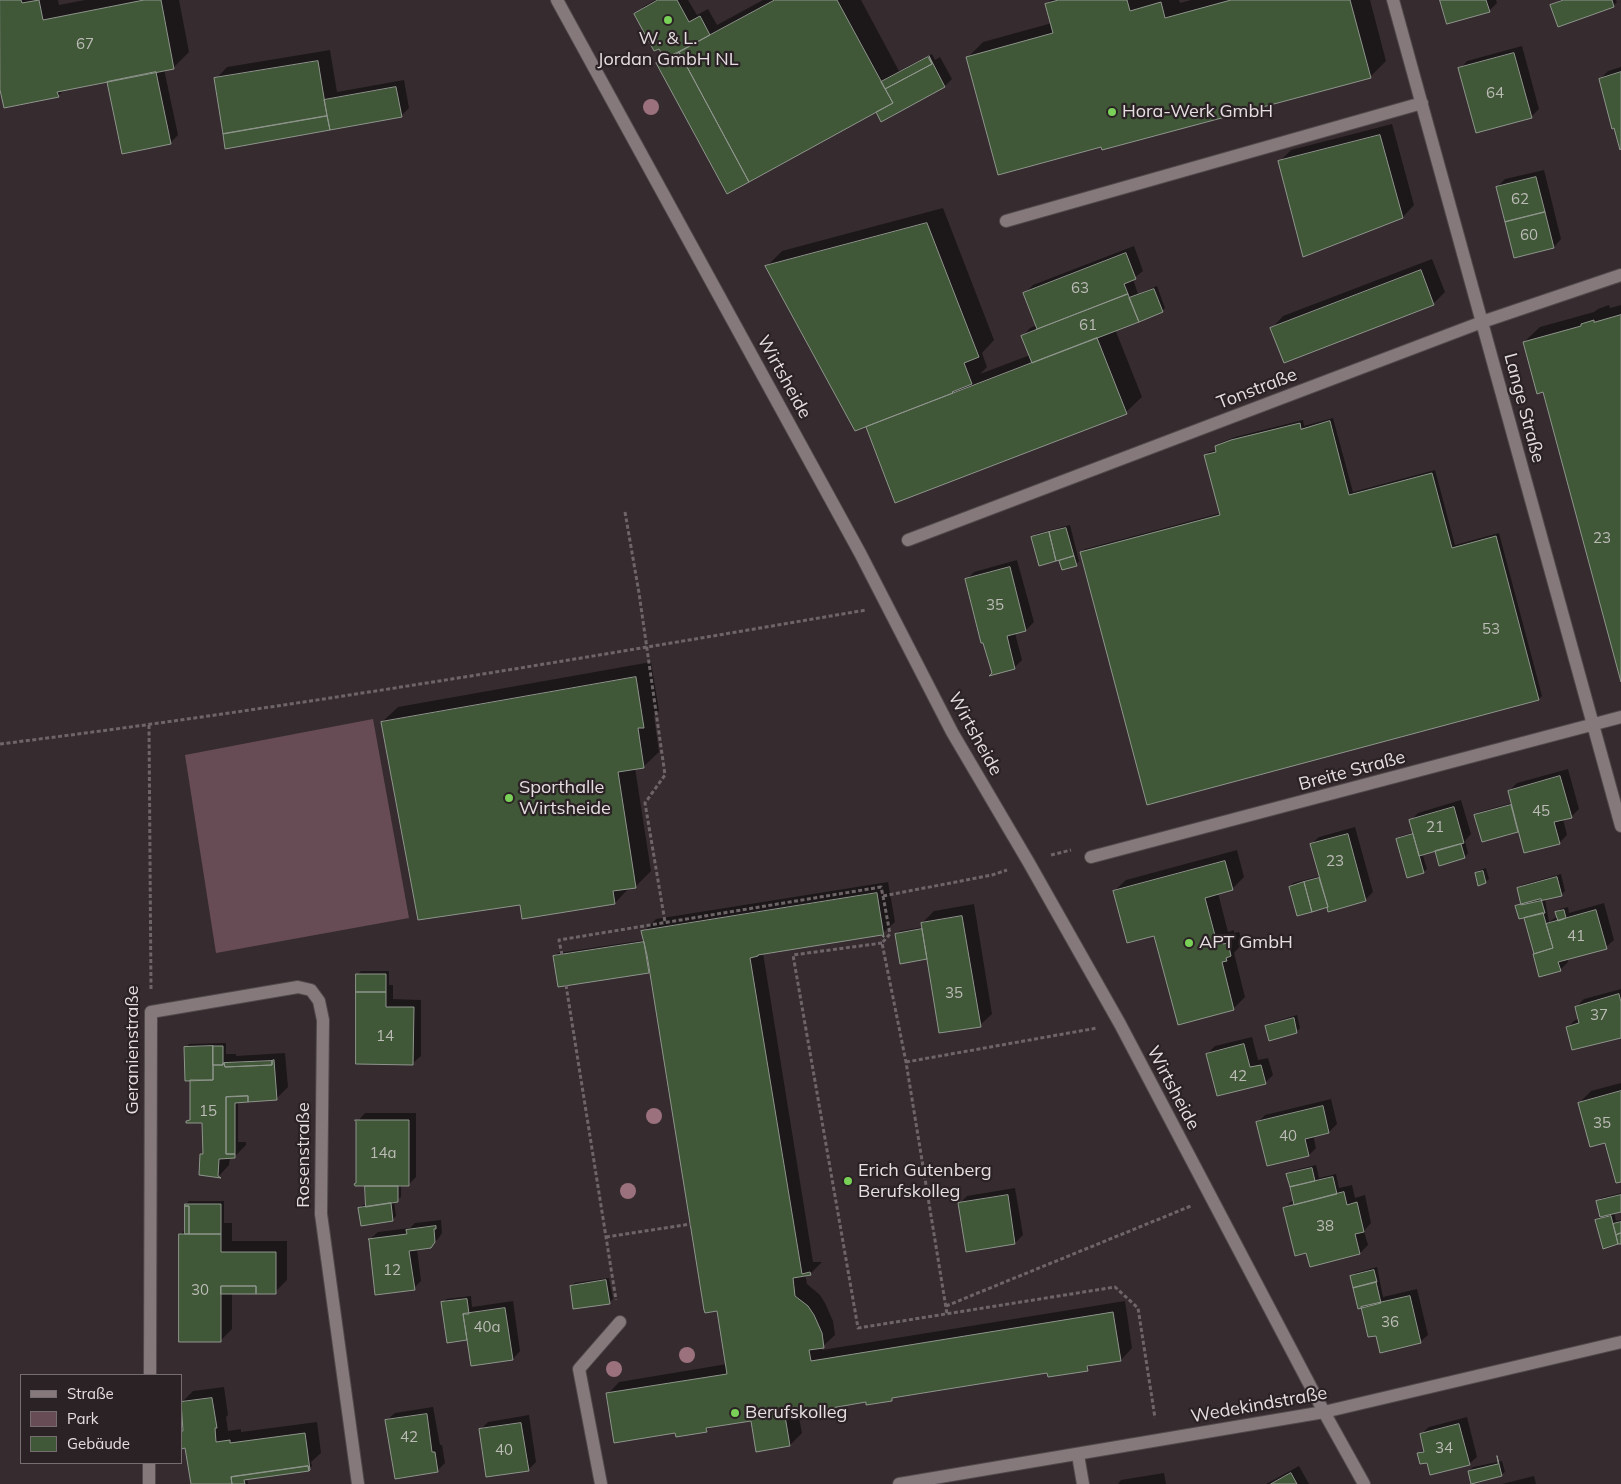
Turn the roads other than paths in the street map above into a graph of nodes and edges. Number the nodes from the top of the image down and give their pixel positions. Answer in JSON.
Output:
{"nodes":[{"id":1,"x":557,"y":0,"type":"edge"},
{"id":2,"x":1394,"y":0,"type":"edge"},
{"id":3,"x":1422,"y":103,"type":"junction"},
{"id":4,"x":1006,"y":221,"type":"dead end"},
{"id":5,"x":1621,"y":275,"type":"edge"},
{"id":6,"x":1482,"y":322,"type":"junction"},
{"id":7,"x":908,"y":540,"type":"dead end"},
{"id":8,"x":1621,"y":718,"type":"edge"},
{"id":9,"x":1594,"y":726,"type":"junction"},
{"id":10,"x":1621,"y":826,"type":"edge"},
{"id":11,"x":1091,"y":858,"type":"dead end"},
{"id":12,"x":151,"y":1012,"type":"joint"},
{"id":13,"x":620,"y":1322,"type":"road end"},
{"id":14,"x":1621,"y":1342,"type":"edge"},
{"id":15,"x":150,"y":1374,"type":"edge"},
{"id":16,"x":1324,"y":1412,"type":"junction"},
{"id":17,"x":1078,"y":1454,"type":"junction"},
{"id":18,"x":149,"y":1464,"type":"edge"},
{"id":19,"x":149,"y":1484,"type":"edge"},
{"id":20,"x":358,"y":1484,"type":"edge"},
{"id":21,"x":601,"y":1484,"type":"edge"},
{"id":22,"x":899,"y":1484,"type":"edge"},
{"id":23,"x":1083,"y":1484,"type":"edge"},
{"id":24,"x":1364,"y":1484,"type":"edge"}],
"edges":[{"from":1,"to":16,"type":"street","name":"Wirtsheide"},
{"from":2,"to":3,"type":"street","name":"Lange Straße"},
{"from":3,"to":4,"type":"street"},
{"from":3,"to":6,"type":"street","name":"Lange Straße"},
{"from":5,"to":6,"type":"street","name":"Tonstraße"},
{"from":6,"to":7,"type":"street","name":"Tonstraße"},
{"from":6,"to":9,"type":"street","name":"Lange Straße"},
{"from":8,"to":9,"type":"street","name":"Breite Straße"},
{"from":9,"to":10,"type":"street","name":"Lange Straße"},
{"from":9,"to":11,"type":"street","name":"Breite Straße"},
{"from":12,"to":15,"type":"street","name":"Geranienstraße"},
{"from":12,"to":20,"type":"street","name":"Rosenstraße"},
{"from":13,"to":21,"type":"street"},
{"from":14,"to":16,"type":"street","name":"Wedekindstraße"},
{"from":16,"to":17,"type":"street","name":"Wedekindstraße"},
{"from":16,"to":24,"type":"street","name":"Wirtsheide"},
{"from":17,"to":22,"type":"street","name":"Wedekindstraße"},
{"from":17,"to":23,"type":"street"},
{"from":18,"to":19,"type":"street"}]}
